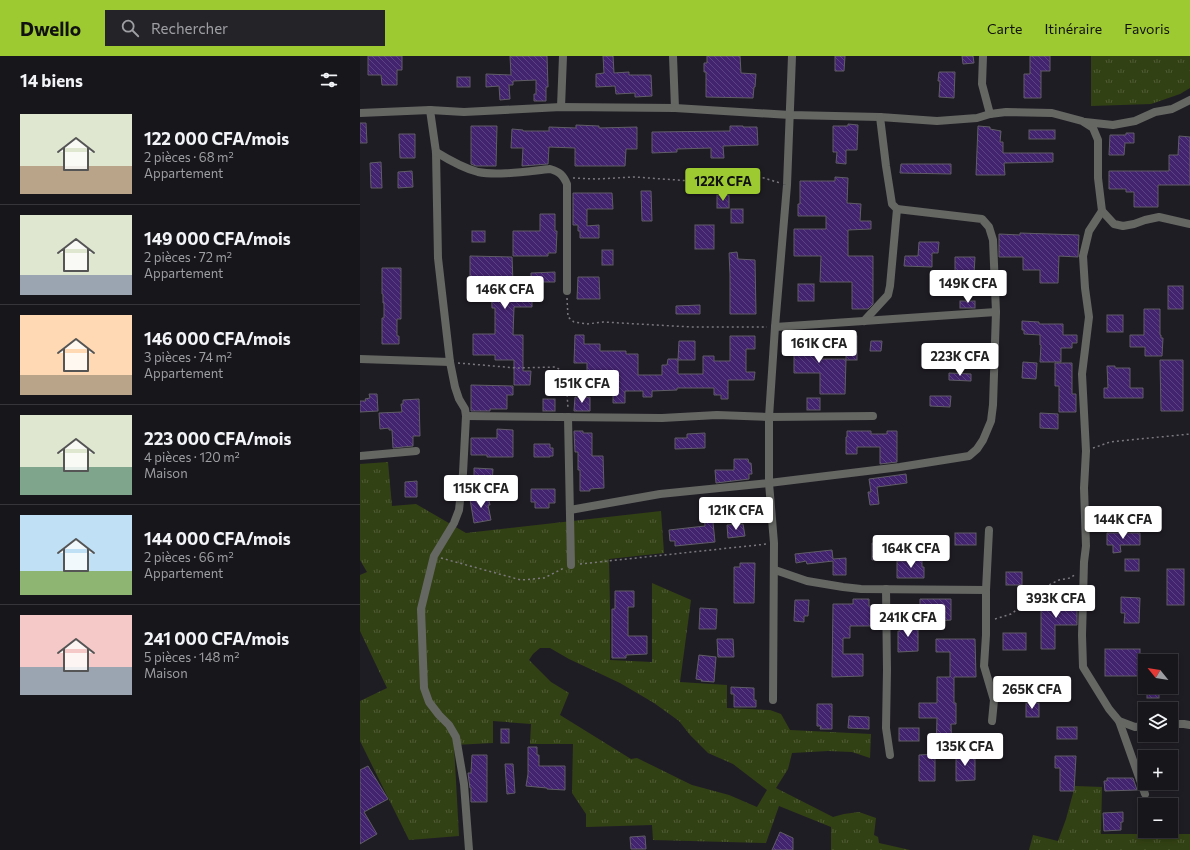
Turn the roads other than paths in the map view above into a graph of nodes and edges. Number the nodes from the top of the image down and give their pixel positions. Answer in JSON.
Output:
{"nodes":[{"id":1,"x":563,"y":56,"type":"edge"},
{"id":2,"x":673,"y":56,"type":"edge"},
{"id":3,"x":792,"y":56,"type":"edge"},
{"id":4,"x":983,"y":56,"type":"edge"},
{"id":5,"x":1190,"y":100,"type":"edge"},
{"id":6,"x":562,"y":106,"type":"junction"},
{"id":7,"x":675,"y":108,"type":"junction"},
{"id":8,"x":430,"y":110,"type":"junction"},
{"id":9,"x":360,"y":112,"type":"edge"},
{"id":10,"x":990,"y":114,"type":"junction"},
{"id":11,"x":790,"y":115,"type":"junction"},
{"id":12,"x":880,"y":117,"type":"junction"},
{"id":13,"x":1082,"y":121,"type":"junction"},
{"id":14,"x":436,"y":152,"type":"junction"},
{"id":15,"x":897,"y":209,"type":"junction"},
{"id":16,"x":1102,"y":211,"type":"junction"},
{"id":17,"x":1190,"y":224,"type":"edge"},
{"id":18,"x":567,"y":291,"type":"road end"},
{"id":19,"x":996,"y":312,"type":"junction"},
{"id":20,"x":864,"y":321,"type":"junction"},
{"id":21,"x":774,"y":327,"type":"junction"},
{"id":22,"x":360,"y":359,"type":"edge"},
{"id":23,"x":450,"y":362,"type":"junction"},
{"id":24,"x":466,"y":416,"type":"junction"},
{"id":25,"x":873,"y":416,"type":"dead end"},
{"id":26,"x":568,"y":417,"type":"junction"},
{"id":27,"x":769,"y":417,"type":"junction"},
{"id":28,"x":416,"y":451,"type":"dead end"},
{"id":29,"x":360,"y":456,"type":"edge"},
{"id":30,"x":769,"y":483,"type":"junction"},
{"id":31,"x":570,"y":510,"type":"junction"},
{"id":32,"x":989,"y":530,"type":"dead end"},
{"id":33,"x":571,"y":565,"type":"road end"},
{"id":34,"x":775,"y":570,"type":"junction"},
{"id":35,"x":886,"y":589,"type":"junction"},
{"id":36,"x":986,"y":590,"type":"junction"},
{"id":37,"x":773,"y":700,"type":"dead end"},
{"id":38,"x":992,"y":721,"type":"dead end"},
{"id":39,"x":1119,"y":721,"type":"junction"},
{"id":40,"x":1178,"y":724,"type":"edge"},
{"id":41,"x":1190,"y":725,"type":"edge"},
{"id":42,"x":1138,"y":727,"type":"edge"},
{"id":43,"x":890,"y":755,"type":"dead end"},
{"id":44,"x":1144,"y":794,"type":"dead end"},
{"id":45,"x":469,"y":850,"type":"edge"}],
"edges":[{"from":1,"to":6,"type":"street"},
{"from":2,"to":7,"type":"street"},
{"from":3,"to":11,"type":"street"},
{"from":4,"to":10,"type":"street"},
{"from":5,"to":13,"type":"street"},
{"from":6,"to":7,"type":"street"},
{"from":6,"to":8,"type":"street"},
{"from":7,"to":11,"type":"street"},
{"from":8,"to":9,"type":"street"},
{"from":8,"to":14,"type":"street"},
{"from":10,"to":12,"type":"street"},
{"from":10,"to":13,"type":"street"},
{"from":11,"to":12,"type":"street"},
{"from":11,"to":21,"type":"street"},
{"from":12,"to":15,"type":"street"},
{"from":13,"to":16,"type":"street"},
{"from":14,"to":18,"type":"street"},
{"from":14,"to":23,"type":"street"},
{"from":15,"to":19,"type":"street"},
{"from":15,"to":20,"type":"street"},
{"from":16,"to":17,"type":"street"},
{"from":16,"to":39,"type":"street"},
{"from":19,"to":20,"type":"street"},
{"from":19,"to":30,"type":"street"},
{"from":20,"to":21,"type":"street"},
{"from":21,"to":27,"type":"street"},
{"from":22,"to":23,"type":"street"},
{"from":23,"to":24,"type":"street"},
{"from":24,"to":26,"type":"street"},
{"from":24,"to":45,"type":"street"},
{"from":25,"to":27,"type":"street"},
{"from":26,"to":27,"type":"street"},
{"from":26,"to":31,"type":"street"},
{"from":27,"to":30,"type":"street"},
{"from":28,"to":29,"type":"street"},
{"from":30,"to":31,"type":"street"},
{"from":30,"to":34,"type":"street"},
{"from":31,"to":33,"type":"street"},
{"from":32,"to":36,"type":"street"},
{"from":34,"to":35,"type":"street"},
{"from":34,"to":37,"type":"street"},
{"from":35,"to":36,"type":"street"},
{"from":35,"to":43,"type":"street"},
{"from":36,"to":38,"type":"street"},
{"from":39,"to":42,"type":"street"},
{"from":39,"to":44,"type":"street"},
{"from":40,"to":41,"type":"street"}]}
